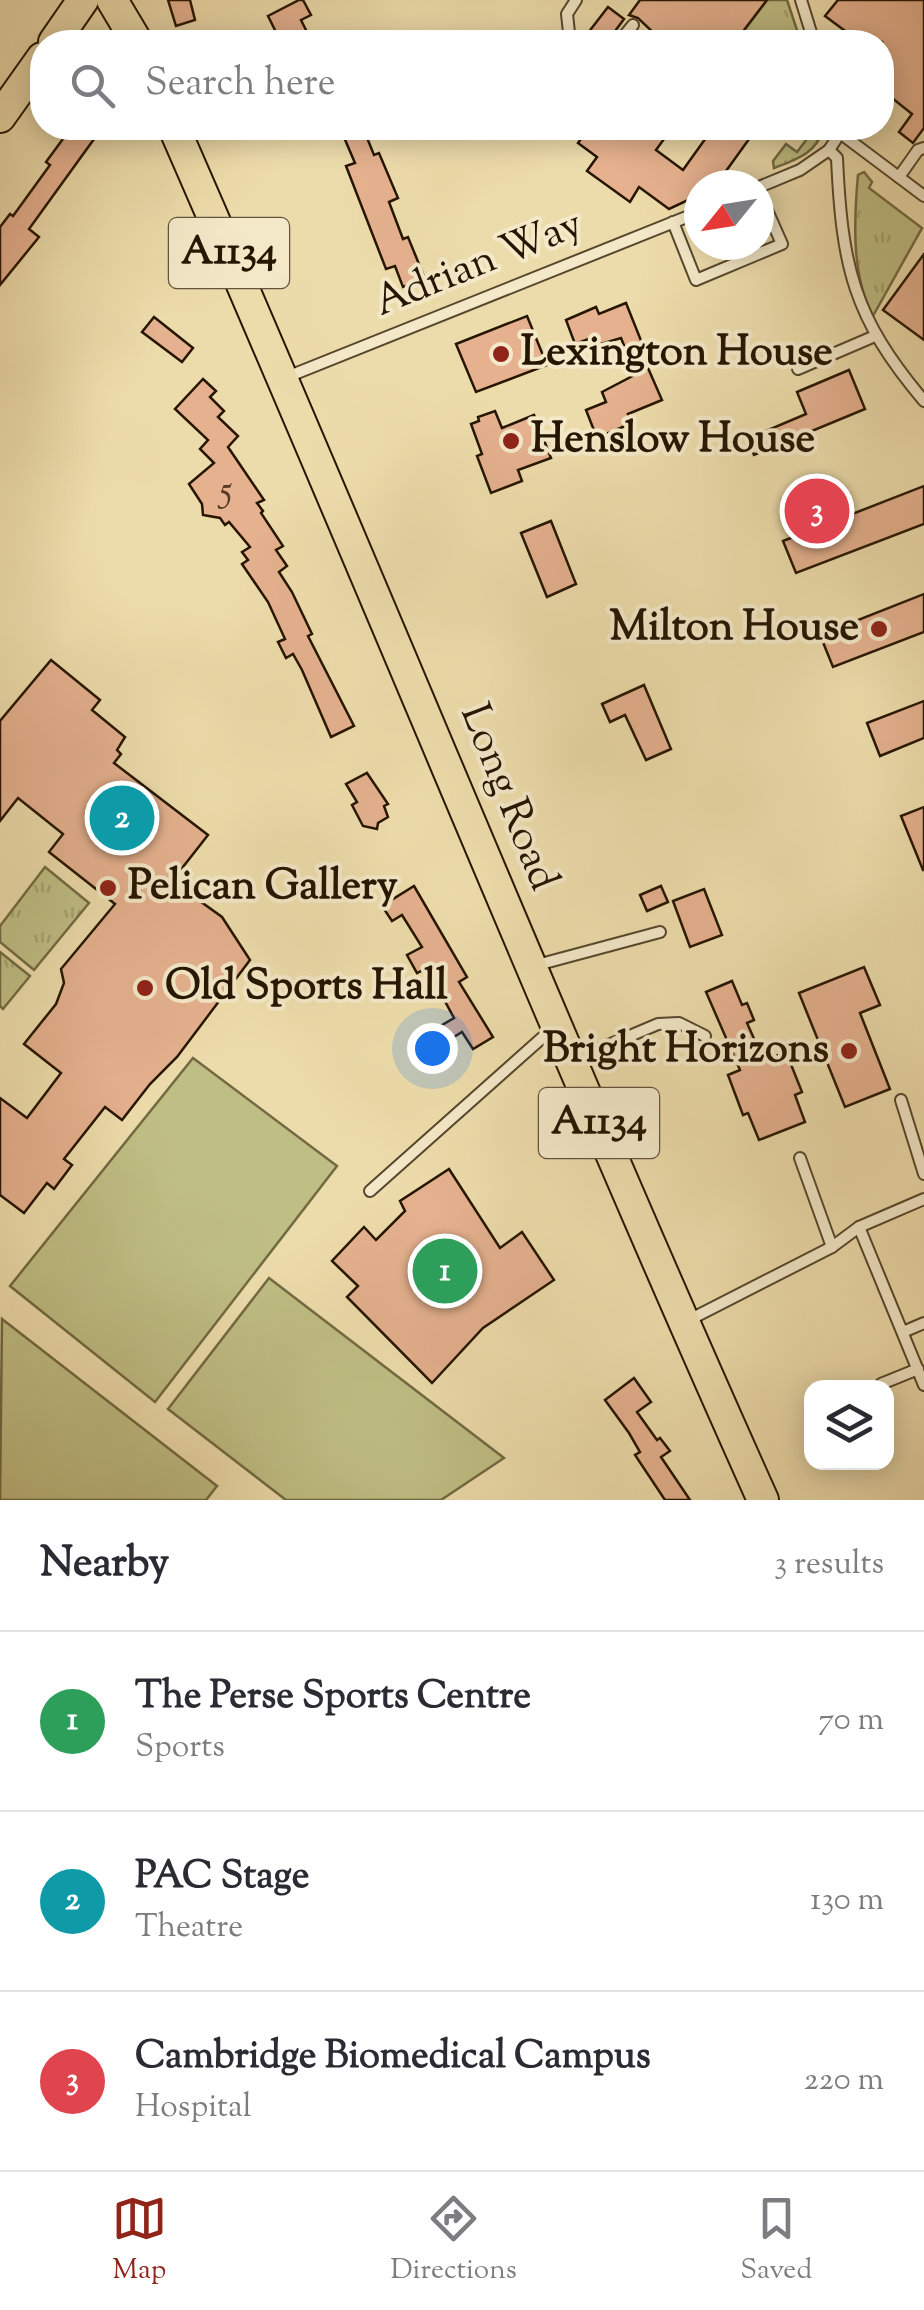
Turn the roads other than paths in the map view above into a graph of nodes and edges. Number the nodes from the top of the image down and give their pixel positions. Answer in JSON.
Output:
{"nodes":[{"id":1,"x":83,"y":0,"type":"edge"},
{"id":2,"x":112,"y":0,"type":"edge"},
{"id":3,"x":576,"y":0,"type":"edge"},
{"id":4,"x":801,"y":0,"type":"edge"},
{"id":5,"x":633,"y":25,"type":"dead end"},
{"id":6,"x":62,"y":30,"type":"edge"},
{"id":7,"x":130,"y":30,"type":"edge"},
{"id":8,"x":568,"y":30,"type":"edge"},
{"id":9,"x":629,"y":30,"type":"edge"},
{"id":10,"x":810,"y":30,"type":"edge"},
{"id":11,"x":30,"y":75,"type":"edge"},
{"id":12,"x":0,"y":117,"type":"edge"},
{"id":13,"x":179,"y":140,"type":"edge"},
{"id":14,"x":834,"y":140,"type":"edge"},
{"id":15,"x":852,"y":140,"type":"edge"},
{"id":16,"x":924,"y":148,"type":"edge"},
{"id":17,"x":830,"y":150,"type":"junction"},
{"id":18,"x":899,"y":176,"type":"junction"},
{"id":19,"x":774,"y":183,"type":"edge"},
{"id":20,"x":924,"y":196,"type":"edge"},
{"id":21,"x":684,"y":218,"type":"edge"},
{"id":22,"x":673,"y":222,"type":"junction"},
{"id":23,"x":774,"y":227,"type":"edge"},
{"id":24,"x":774,"y":247,"type":"edge"},
{"id":25,"x":684,"y":249,"type":"edge"},
{"id":26,"x":688,"y":260,"type":"edge"},
{"id":27,"x":744,"y":260,"type":"edge"},
{"id":28,"x":875,"y":336,"type":"junction"},
{"id":29,"x":798,"y":369,"type":"dead end"},
{"id":30,"x":284,"y":378,"type":"junction"},
{"id":31,"x":924,"y":401,"type":"edge"},
{"id":32,"x":660,"y":932,"type":"dead end"},
{"id":33,"x":531,"y":967,"type":"junction"},
{"id":34,"x":557,"y":1026,"type":"junction"},
{"id":35,"x":706,"y":1036,"type":"dead end"},
{"id":36,"x":572,"y":1061,"type":"junction"},
{"id":37,"x":901,"y":1100,"type":"dead end"},
{"id":38,"x":800,"y":1158,"type":"dead end"},
{"id":39,"x":924,"y":1174,"type":"edge"},
{"id":40,"x":370,"y":1191,"type":"dead end"},
{"id":41,"x":924,"y":1199,"type":"edge"},
{"id":42,"x":859,"y":1227,"type":"junction"},
{"id":43,"x":832,"y":1247,"type":"junction"},
{"id":44,"x":686,"y":1321,"type":"junction"},
{"id":45,"x":924,"y":1323,"type":"edge"},
{"id":46,"x":902,"y":1332,"type":"junction"},
{"id":47,"x":918,"y":1369,"type":"junction"},
{"id":48,"x":890,"y":1380,"type":"edge"},
{"id":49,"x":924,"y":1385,"type":"edge"},
{"id":50,"x":763,"y":1500,"type":"edge"}],
"edges":[{"from":1,"to":6,"type":"main road"},
{"from":2,"to":7,"type":"main road"},
{"from":3,"to":8,"type":"lane"},
{"from":4,"to":10,"type":"lane"},
{"from":5,"to":9,"type":"lane"},
{"from":11,"to":12,"type":"main road"},
{"from":13,"to":30,"type":"main road","name":"Long Road","number":"A1134"},
{"from":14,"to":17,"type":"lane"},
{"from":15,"to":18,"type":"lane"},
{"from":16,"to":18,"type":"lane"},
{"from":17,"to":19,"type":"lane"},
{"from":17,"to":28,"type":"lane"},
{"from":18,"to":20,"type":"lane"},
{"from":21,"to":22,"type":"lane","name":"Adrian Way"},
{"from":22,"to":25,"type":"lane"},
{"from":22,"to":30,"type":"lane","name":"Adrian Way"},
{"from":23,"to":24,"type":"lane"},
{"from":26,"to":27,"type":"lane"},
{"from":28,"to":29,"type":"lane"},
{"from":28,"to":31,"type":"lane"},
{"from":30,"to":33,"type":"main road","name":"Long Road","number":"A1134"},
{"from":32,"to":33,"type":"lane"},
{"from":33,"to":34,"type":"main road","name":"Long Road","number":"A1134"},
{"from":34,"to":36,"type":"main road","name":"Long Road","number":"A1134"},
{"from":34,"to":40,"type":"lane"},
{"from":35,"to":36,"type":"lane"},
{"from":36,"to":44,"type":"main road","name":"Long Road","number":"A1134"},
{"from":37,"to":39,"type":"lane"},
{"from":38,"to":43,"type":"lane"},
{"from":41,"to":42,"type":"lane"},
{"from":42,"to":43,"type":"lane"},
{"from":42,"to":46,"type":"lane"},
{"from":43,"to":44,"type":"lane"},
{"from":44,"to":50,"type":"main road","name":"Long Road","number":"A1134"},
{"from":45,"to":46,"type":"lane"},
{"from":46,"to":47,"type":"lane"},
{"from":47,"to":48,"type":"lane"},
{"from":47,"to":49,"type":"lane"}]}
